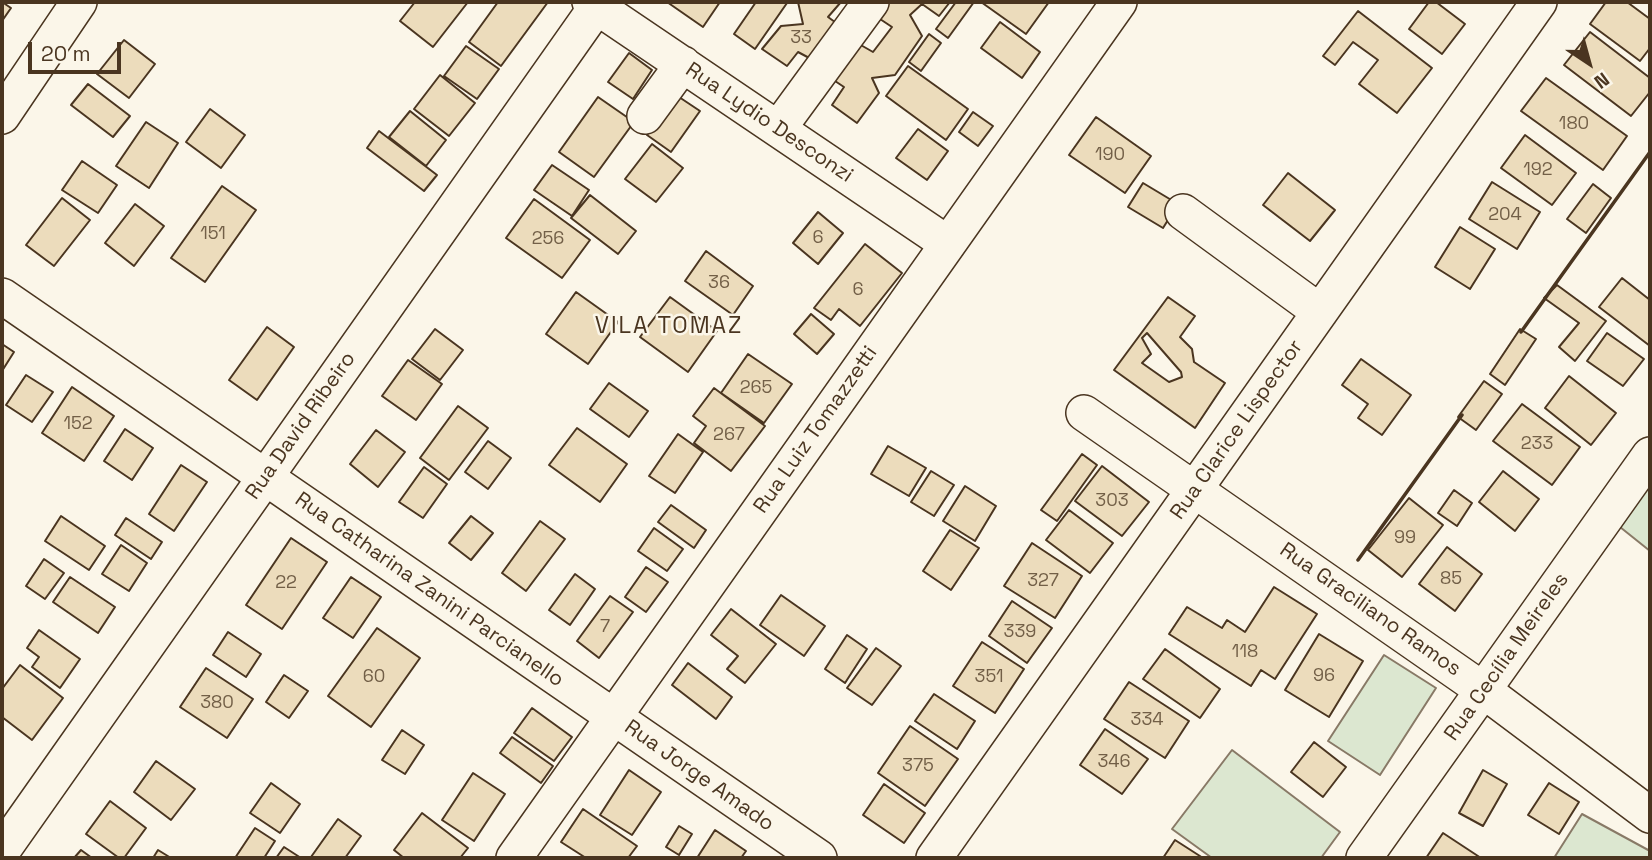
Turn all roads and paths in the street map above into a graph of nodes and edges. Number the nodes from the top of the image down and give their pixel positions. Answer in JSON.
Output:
{"nodes":[{"id":1,"x":79,"y":2,"type":"edge"},
{"id":2,"x":871,"y":2,"type":"edge"},
{"id":3,"x":1119,"y":2,"type":"edge"},
{"id":4,"x":1539,"y":2,"type":"edge"},
{"id":5,"x":596,"y":3,"type":"edge"},
{"id":6,"x":683,"y":64,"type":"junction"},
{"id":7,"x":2,"y":116,"type":"edge"},
{"id":8,"x":645,"y":116,"type":"dead end"},
{"id":9,"x":778,"y":129,"type":"junction"},
{"id":10,"x":1183,"y":212,"type":"dead end"},
{"id":11,"x":948,"y":244,"type":"junction"},
{"id":12,"x":2,"y":296,"type":"edge"},
{"id":13,"x":1320,"y":312,"type":"junction"},
{"id":14,"x":1084,"y":413,"type":"dead end"},
{"id":15,"x":1650,"y":455,"type":"edge"},
{"id":16,"x":265,"y":477,"type":"junction"},
{"id":17,"x":1196,"y":488,"type":"junction"},
{"id":18,"x":1483,"y":690,"type":"junction"},
{"id":19,"x":613,"y":717,"type":"junction"},
{"id":20,"x":1650,"y":815,"type":"edge"},
{"id":21,"x":2,"y":850,"type":"edge"},
{"id":22,"x":514,"y":858,"type":"edge"},
{"id":23,"x":819,"y":858,"type":"edge"},
{"id":24,"x":934,"y":858,"type":"edge"},
{"id":25,"x":1364,"y":858,"type":"edge"}],
"edges":[{"from":1,"to":7,"type":"street"},
{"from":2,"to":9,"type":"street"},
{"from":3,"to":11,"type":"street","name":"Rua Luiz Tomazzetti"},
{"from":4,"to":13,"type":"street","name":"Rua Clarice Lispector"},
{"from":5,"to":6,"type":"street","name":"Rua Lydio Desconzi"},
{"from":5,"to":16,"type":"street","name":"Rua David Ribeiro"},
{"from":6,"to":8,"type":"street"},
{"from":6,"to":9,"type":"street","name":"Rua Lydio Desconzi"},
{"from":9,"to":11,"type":"street","name":"Rua Lydio Desconzi"},
{"from":10,"to":13,"type":"street"},
{"from":11,"to":19,"type":"street","name":"Rua Luiz Tomazzetti"},
{"from":12,"to":16,"type":"street","name":"Rua Catharina Zanini Parcianello"},
{"from":13,"to":17,"type":"street","name":"Rua Clarice Lispector"},
{"from":14,"to":17,"type":"street","name":"Rua Graciliano Ramos"},
{"from":15,"to":18,"type":"street","name":"Rua Cecília Meireles"},
{"from":16,"to":19,"type":"street","name":"Rua Catharina Zanini Parcianello"},
{"from":16,"to":21,"type":"street","name":"Rua David Ribeiro"},
{"from":17,"to":18,"type":"street","name":"Rua Graciliano Ramos"},
{"from":17,"to":24,"type":"street","name":"Rua Clarice Lispector"},
{"from":18,"to":20,"type":"street","name":"Rua Graciliano Ramos"},
{"from":18,"to":25,"type":"street","name":"Rua Cecília Meireles"},
{"from":19,"to":22,"type":"street","name":"Rua Luiz Tomazzetti"},
{"from":19,"to":23,"type":"street","name":"Rua Jorge Amado"}]}
